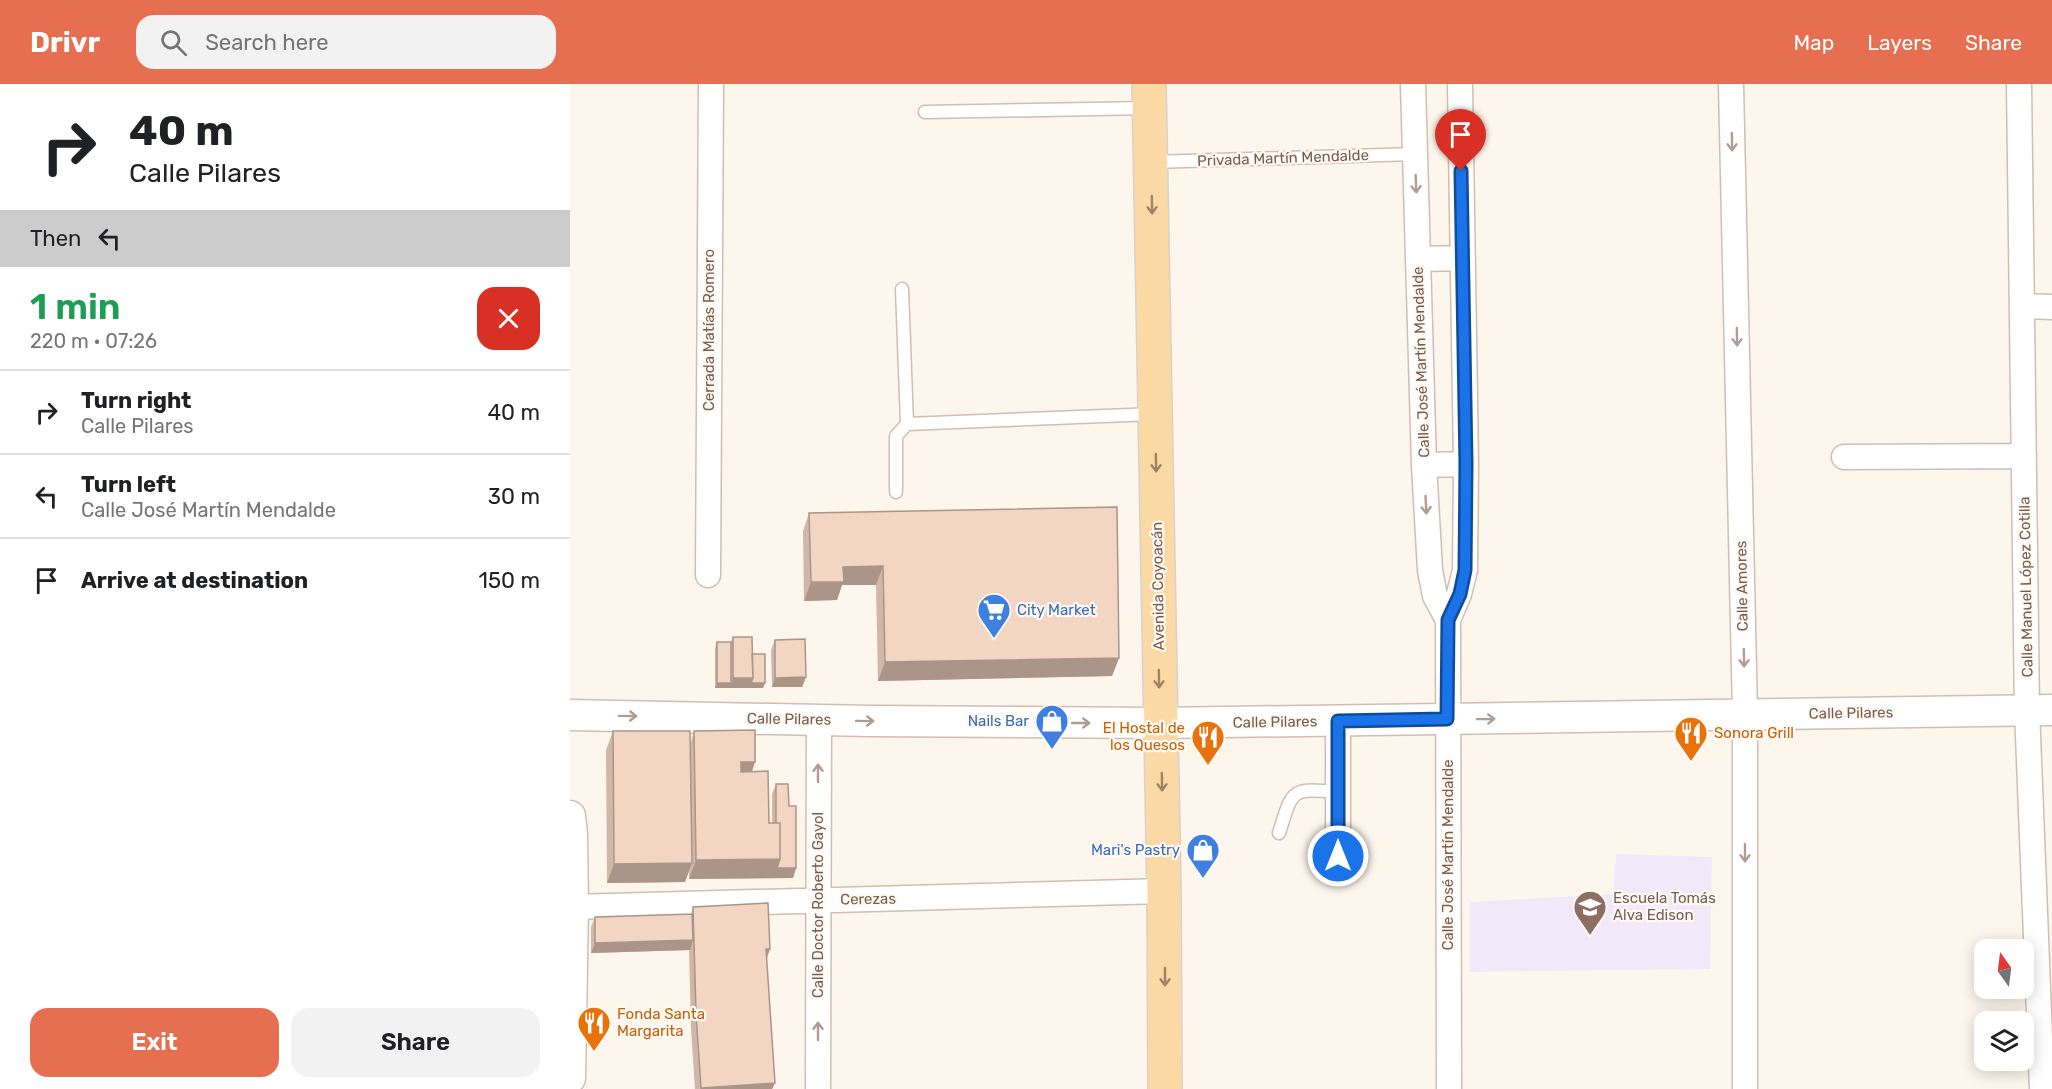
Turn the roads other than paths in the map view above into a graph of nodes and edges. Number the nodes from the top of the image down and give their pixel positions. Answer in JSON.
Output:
{"nodes":[{"id":1,"x":711,"y":84,"type":"edge"},
{"id":2,"x":1413,"y":84,"type":"edge"},
{"id":3,"x":1460,"y":84,"type":"edge"},
{"id":4,"x":1731,"y":84,"type":"edge"},
{"id":5,"x":2019,"y":84,"type":"edge"},
{"id":6,"x":1150,"y":96,"type":"edge"},
{"id":7,"x":925,"y":112,"type":"dead end"},
{"id":8,"x":1415,"y":154,"type":"junction"},
{"id":9,"x":1152,"y":162,"type":"junction"},
{"id":10,"x":1463,"y":258,"type":"junction"},
{"id":11,"x":1418,"y":259,"type":"junction"},
{"id":12,"x":902,"y":289,"type":"dead end"},
{"id":13,"x":2022,"y":306,"type":"junction"},
{"id":14,"x":2052,"y":307,"type":"edge"},
{"id":15,"x":1155,"y":414,"type":"junction"},
{"id":16,"x":907,"y":424,"type":"junction"},
{"id":17,"x":2024,"y":456,"type":"junction"},
{"id":18,"x":1844,"y":457,"type":"dead end"},
{"id":19,"x":1466,"y":464,"type":"junction"},
{"id":20,"x":1424,"y":465,"type":"junction"},
{"id":21,"x":896,"y":492,"type":"dead end"},
{"id":22,"x":708,"y":575,"type":"dead end"},
{"id":23,"x":1448,"y":620,"type":"junction"},
{"id":24,"x":2040,"y":710,"type":"edge"},
{"id":25,"x":570,"y":715,"type":"edge"},
{"id":26,"x":1745,"y":715,"type":"junction"},
{"id":27,"x":1447,"y":719,"type":"junction"},
{"id":28,"x":819,"y":720,"type":"junction"},
{"id":29,"x":1338,"y":721,"type":"junction"},
{"id":30,"x":1160,"y":723,"type":"junction"},
{"id":31,"x":1338,"y":792,"type":"junction"},
{"id":32,"x":570,"y":816,"type":"edge"},
{"id":33,"x":1279,"y":833,"type":"dead end"},
{"id":34,"x":1338,"y":856,"type":"dead end"},
{"id":35,"x":1164,"y":891,"type":"junction"},
{"id":36,"x":817,"y":900,"type":"junction"},
{"id":37,"x":573,"y":907,"type":"junction"},
{"id":38,"x":570,"y":1078,"type":"edge"},
{"id":39,"x":818,"y":1089,"type":"edge"},
{"id":40,"x":1165,"y":1089,"type":"edge"},
{"id":41,"x":1449,"y":1089,"type":"edge"},
{"id":42,"x":1745,"y":1089,"type":"edge"},
{"id":43,"x":2042,"y":1089,"type":"edge"}],
"edges":[{"from":1,"to":22,"type":"street","name":"Cerrada Matías Romero"},
{"from":2,"to":8,"type":"street","name":"Calle José Martín Mendalde"},
{"from":3,"to":10,"type":"street","name":"Calle José Martín Mendalde"},
{"from":4,"to":26,"type":"street","name":"Calle Amores","one_way":true},
{"from":5,"to":13,"type":"street","name":"Calle Manuel López Cotilla"},
{"from":6,"to":7,"type":"lane"},
{"from":6,"to":9,"type":"main road","name":"Avenida Coyoacán"},
{"from":8,"to":9,"type":"lane","name":"Privada Martín Mendalde"},
{"from":8,"to":11,"type":"street","name":"Calle José Martín Mendalde","one_way":true},
{"from":9,"to":15,"type":"main road","name":"Avenida Coyoacán","one_way":true},
{"from":10,"to":11,"type":"street","name":"Calle José Martín Mendalde"},
{"from":10,"to":19,"type":"street","name":"Calle José Martín Mendalde"},
{"from":11,"to":20,"type":"street","name":"Calle José Martín Mendalde"},
{"from":12,"to":16,"type":"lane"},
{"from":13,"to":14,"type":"street"},
{"from":13,"to":17,"type":"street","name":"Calle Manuel López Cotilla"},
{"from":15,"to":16,"type":"lane"},
{"from":15,"to":30,"type":"main road","name":"Avenida Coyoacán","one_way":true},
{"from":16,"to":21,"type":"lane"},
{"from":17,"to":18,"type":"street"},
{"from":17,"to":24,"type":"street","name":"Calle Manuel López Cotilla"},
{"from":19,"to":20,"type":"street","name":"Calle José Martín Mendalde"},
{"from":19,"to":23,"type":"street","name":"Calle José Martín Mendalde"},
{"from":20,"to":23,"type":"street","name":"Calle José Martín Mendalde","one_way":true},
{"from":23,"to":27,"type":"street","name":"Calle José Martín Mendalde"},
{"from":24,"to":26,"type":"street","name":"Calle Pilares"},
{"from":24,"to":43,"type":"street","name":"Calle Manuel López Cotilla"},
{"from":25,"to":28,"type":"street","name":"Calle Pilares","one_way":true},
{"from":27,"to":26,"type":"street","name":"Calle Pilares","one_way":true},
{"from":26,"to":42,"type":"street","name":"Calle Amores","one_way":true},
{"from":27,"to":29,"type":"street","name":"Calle Pilares"},
{"from":27,"to":41,"type":"street","name":"Calle José Martín Mendalde"},
{"from":28,"to":30,"type":"street","name":"Calle Pilares","one_way":true},
{"from":36,"to":28,"type":"street","name":"Calle Doctor Roberto Gayol","one_way":true},
{"from":29,"to":30,"type":"street","name":"Calle Pilares"},
{"from":29,"to":31,"type":"street"},
{"from":30,"to":35,"type":"main road","name":"Avenida Coyoacán","one_way":true},
{"from":31,"to":33,"type":"lane"},
{"from":31,"to":34,"type":"street"},
{"from":32,"to":37,"type":"street"},
{"from":35,"to":36,"type":"street","name":"Cerezas"},
{"from":35,"to":40,"type":"main road","name":"Avenida Coyoacán","one_way":true},
{"from":36,"to":37,"type":"street","name":"Cerezas"},
{"from":39,"to":36,"type":"street","name":"Calle Doctor Roberto Gayol","one_way":true},
{"from":37,"to":38,"type":"street"}]}
